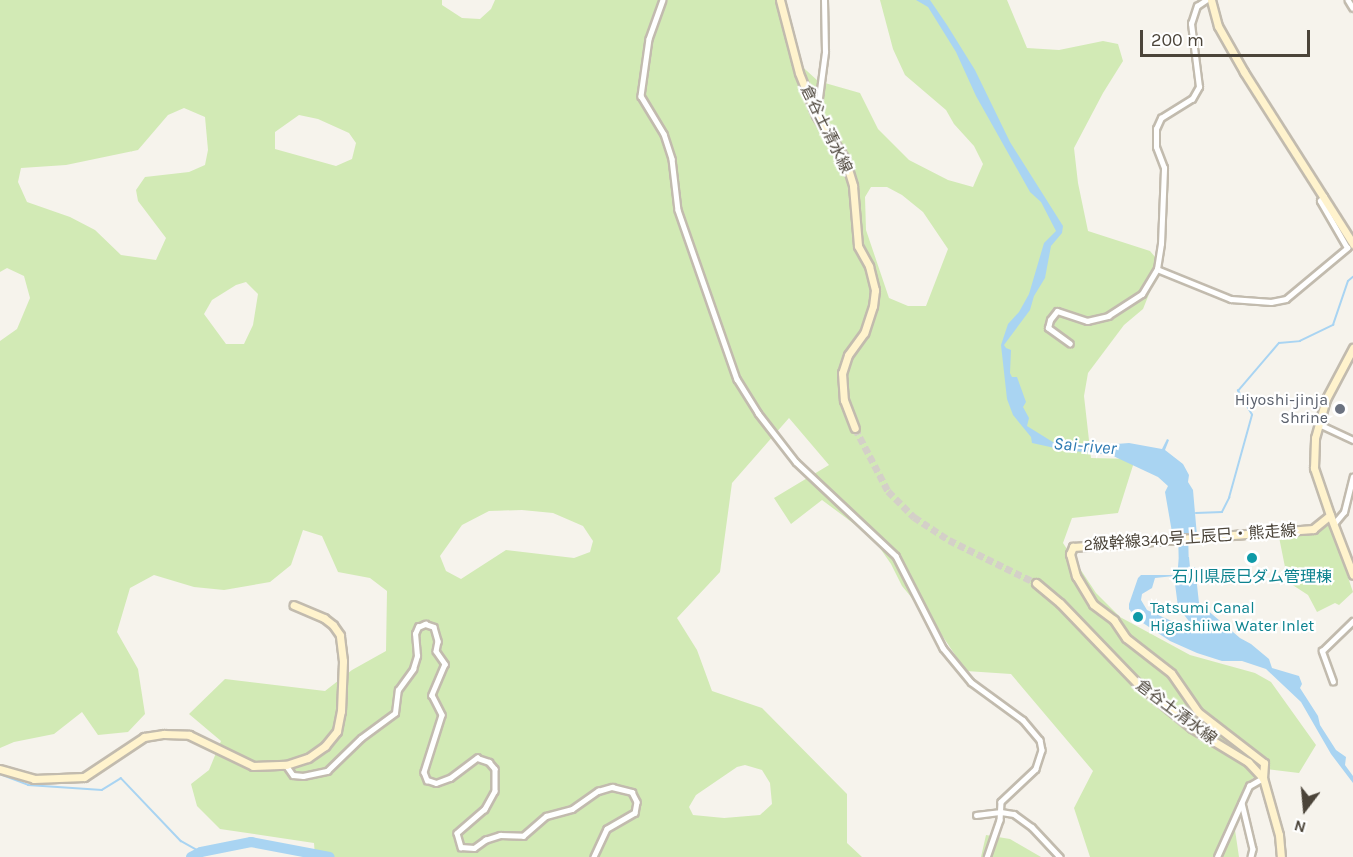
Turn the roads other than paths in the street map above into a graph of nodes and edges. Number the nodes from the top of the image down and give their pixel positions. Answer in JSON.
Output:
{"nodes":[{"id":1,"x":663,"y":0,"type":"edge"},
{"id":2,"x":780,"y":0,"type":"edge"},
{"id":3,"x":824,"y":0,"type":"edge"},
{"id":4,"x":1206,"y":0,"type":"edge"},
{"id":5,"x":1211,"y":0,"type":"edge"},
{"id":6,"x":1348,"y":0,"type":"edge"},
{"id":7,"x":1353,"y":8,"type":"edge"},
{"id":8,"x":816,"y":115,"type":"junction"},
{"id":9,"x":1325,"y":197,"type":"junction"},
{"id":10,"x":1353,"y":244,"type":"edge"},
{"id":11,"x":1157,"y":269,"type":"junction"},
{"id":12,"x":1070,"y":344,"type":"dead end"},
{"id":13,"x":1353,"y":348,"type":"edge"},
{"id":14,"x":1319,"y":424,"type":"junction"},
{"id":15,"x":855,"y":428,"type":"tunnel mouth"},
{"id":16,"x":1353,"y":440,"type":"edge"},
{"id":17,"x":1353,"y":477,"type":"edge"},
{"id":18,"x":1330,"y":515,"type":"junction"},
{"id":19,"x":1333,"y":525,"type":"junction"},
{"id":20,"x":1353,"y":574,"type":"edge"},
{"id":21,"x":1036,"y":583,"type":"tunnel mouth"},
{"id":22,"x":294,"y":605,"type":"dead end"},
{"id":23,"x":1353,"y":621,"type":"edge"},
{"id":24,"x":1333,"y":682,"type":"dead end"},
{"id":25,"x":286,"y":765,"type":"junction"},
{"id":26,"x":0,"y":769,"type":"edge"},
{"id":27,"x":1263,"y":778,"type":"junction"},
{"id":28,"x":1242,"y":803,"type":"junction"},
{"id":29,"x":1001,"y":812,"type":"junction"},
{"id":30,"x":976,"y":815,"type":"dead end"},
{"id":31,"x":594,"y":857,"type":"edge"},
{"id":32,"x":987,"y":857,"type":"edge"},
{"id":33,"x":1060,"y":857,"type":"edge"},
{"id":34,"x":1217,"y":857,"type":"edge"},
{"id":35,"x":1251,"y":857,"type":"edge"},
{"id":36,"x":1281,"y":857,"type":"edge"}],
"edges":[{"from":1,"to":29,"type":"street"},
{"from":2,"to":8,"type":"street","name":"倉谷土清水線"},
{"from":3,"to":8,"type":"street"},
{"from":4,"to":11,"type":"street"},
{"from":5,"to":9,"type":"street"},
{"from":6,"to":7,"type":"street"},
{"from":8,"to":15,"type":"street","name":"倉谷土清水線"},
{"from":9,"to":10,"type":"street"},
{"from":9,"to":11,"type":"street"},
{"from":11,"to":12,"type":"street"},
{"from":13,"to":14,"type":"street"},
{"from":14,"to":16,"type":"street"},
{"from":14,"to":18,"type":"street"},
{"from":17,"to":19,"type":"street"},
{"from":18,"to":19,"type":"street"},
{"from":18,"to":27,"type":"street","name":"2級幹線340号上辰巳・熊走線"},
{"from":19,"to":20,"type":"street"},
{"from":21,"to":27,"type":"street","name":"倉谷土清水線"},
{"from":22,"to":25,"type":"street"},
{"from":23,"to":24,"type":"street"},
{"from":25,"to":26,"type":"street"},
{"from":25,"to":31,"type":"street"},
{"from":27,"to":28,"type":"street"},
{"from":27,"to":36,"type":"street"},
{"from":28,"to":34,"type":"street"},
{"from":28,"to":35,"type":"street"},
{"from":29,"to":30,"type":"street"},
{"from":29,"to":32,"type":"street"},
{"from":29,"to":33,"type":"street"}]}
